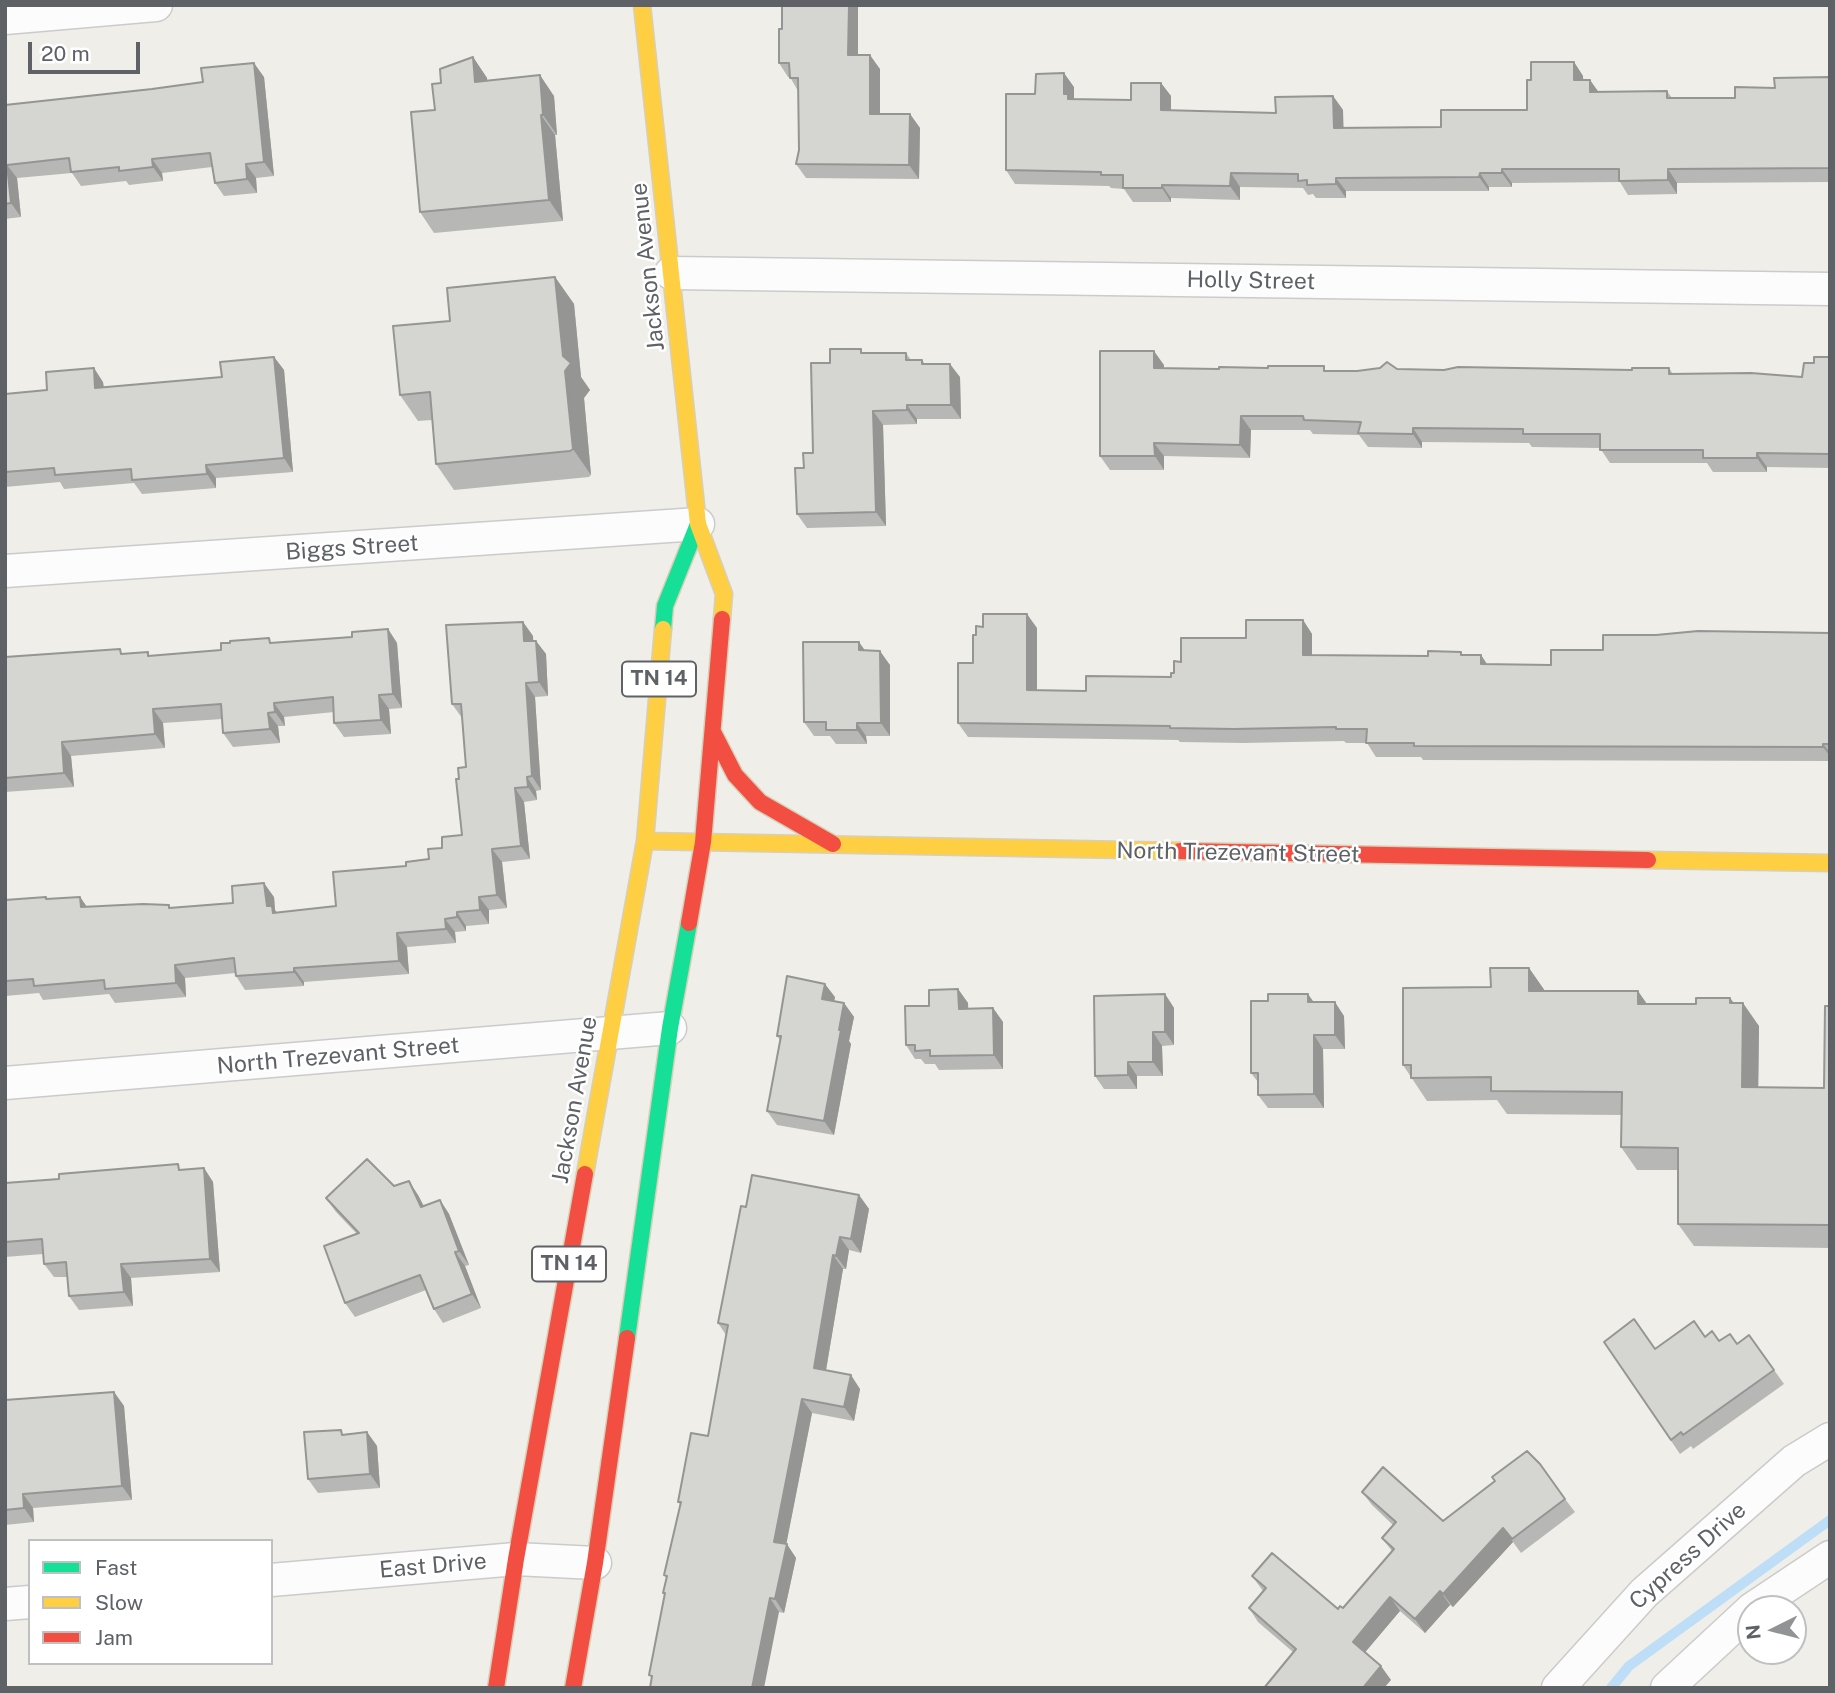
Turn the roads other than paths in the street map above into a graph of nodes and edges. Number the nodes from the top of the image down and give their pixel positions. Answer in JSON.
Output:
{"nodes":[{"id":1,"x":156,"y":5,"type":"edge"},
{"id":2,"x":642,"y":5,"type":"edge"},
{"id":3,"x":5,"y":18,"type":"edge"},
{"id":4,"x":671,"y":273,"type":"junction"},
{"id":5,"x":1830,"y":289,"type":"edge"},
{"id":6,"x":698,"y":524,"type":"junction"},
{"id":7,"x":5,"y":571,"type":"edge"},
{"id":8,"x":713,"y":732,"type":"junction"},
{"id":9,"x":645,"y":841,"type":"junction"},
{"id":10,"x":703,"y":842,"type":"junction"},
{"id":11,"x":835,"y":845,"type":"junction"},
{"id":12,"x":1830,"y":863,"type":"edge"},
{"id":13,"x":670,"y":1028,"type":"junction"},
{"id":14,"x":610,"y":1033,"type":"junction"},
{"id":15,"x":5,"y":1083,"type":"edge"},
{"id":16,"x":1830,"y":1439,"type":"edge"},
{"id":17,"x":1830,"y":1557,"type":"edge"},
{"id":18,"x":516,"y":1559,"type":"junction"},
{"id":19,"x":595,"y":1563,"type":"junction"},
{"id":20,"x":273,"y":1580,"type":"edge"},
{"id":21,"x":1772,"y":1595,"type":"edge"},
{"id":22,"x":28,"y":1602,"type":"edge"},
{"id":23,"x":5,"y":1604,"type":"edge"},
{"id":24,"x":1737,"y":1622,"type":"edge"},
{"id":25,"x":496,"y":1688,"type":"edge"},
{"id":26,"x":573,"y":1688,"type":"edge"},
{"id":27,"x":1558,"y":1688,"type":"edge"},
{"id":28,"x":1667,"y":1688,"type":"edge"}],
"edges":[{"from":1,"to":3,"type":"street"},
{"from":2,"to":4,"type":"main road","name":"Jackson Avenue","number":"TN 14"},
{"from":4,"to":5,"type":"street","name":"Holly Street"},
{"from":4,"to":6,"type":"main road","name":"Jackson Avenue","number":"TN 14"},
{"from":6,"to":7,"type":"street","name":"Biggs Street"},
{"from":6,"to":8,"type":"main road","name":"Jackson Avenue","number":"TN 14"},
{"from":6,"to":9,"type":"main road","name":"Jackson Avenue","number":"TN 14"},
{"from":8,"to":10,"type":"main road","name":"Jackson Avenue","number":"TN 14"},
{"from":8,"to":11,"type":"main road"},
{"from":9,"to":10,"type":"main road","name":"North Trezevant Street"},
{"from":9,"to":14,"type":"main road","name":"Jackson Avenue","number":"TN 14"},
{"from":10,"to":11,"type":"main road","name":"North Trezevant Street"},
{"from":10,"to":13,"type":"main road","name":"Jackson Avenue","number":"TN 14"},
{"from":11,"to":12,"type":"main road","name":"North Trezevant Street"},
{"from":13,"to":14,"type":"street","name":"North Trezevant Street"},
{"from":13,"to":19,"type":"main road","name":"Jackson Avenue","number":"TN 14"},
{"from":14,"to":15,"type":"street","name":"North Trezevant Street"},
{"from":14,"to":18,"type":"main road","name":"Jackson Avenue","number":"TN 14"},
{"from":16,"to":27,"type":"street","name":"Cypress Drive"},
{"from":17,"to":21,"type":"street"},
{"from":18,"to":19,"type":"street","name":"East Drive"},
{"from":18,"to":20,"type":"street","name":"East Drive"},
{"from":18,"to":25,"type":"main road","name":"Jackson Avenue","number":"TN 14"},
{"from":19,"to":26,"type":"main road","name":"Jackson Avenue","number":"TN 14"},
{"from":22,"to":23,"type":"street"},
{"from":24,"to":28,"type":"street"}]}
